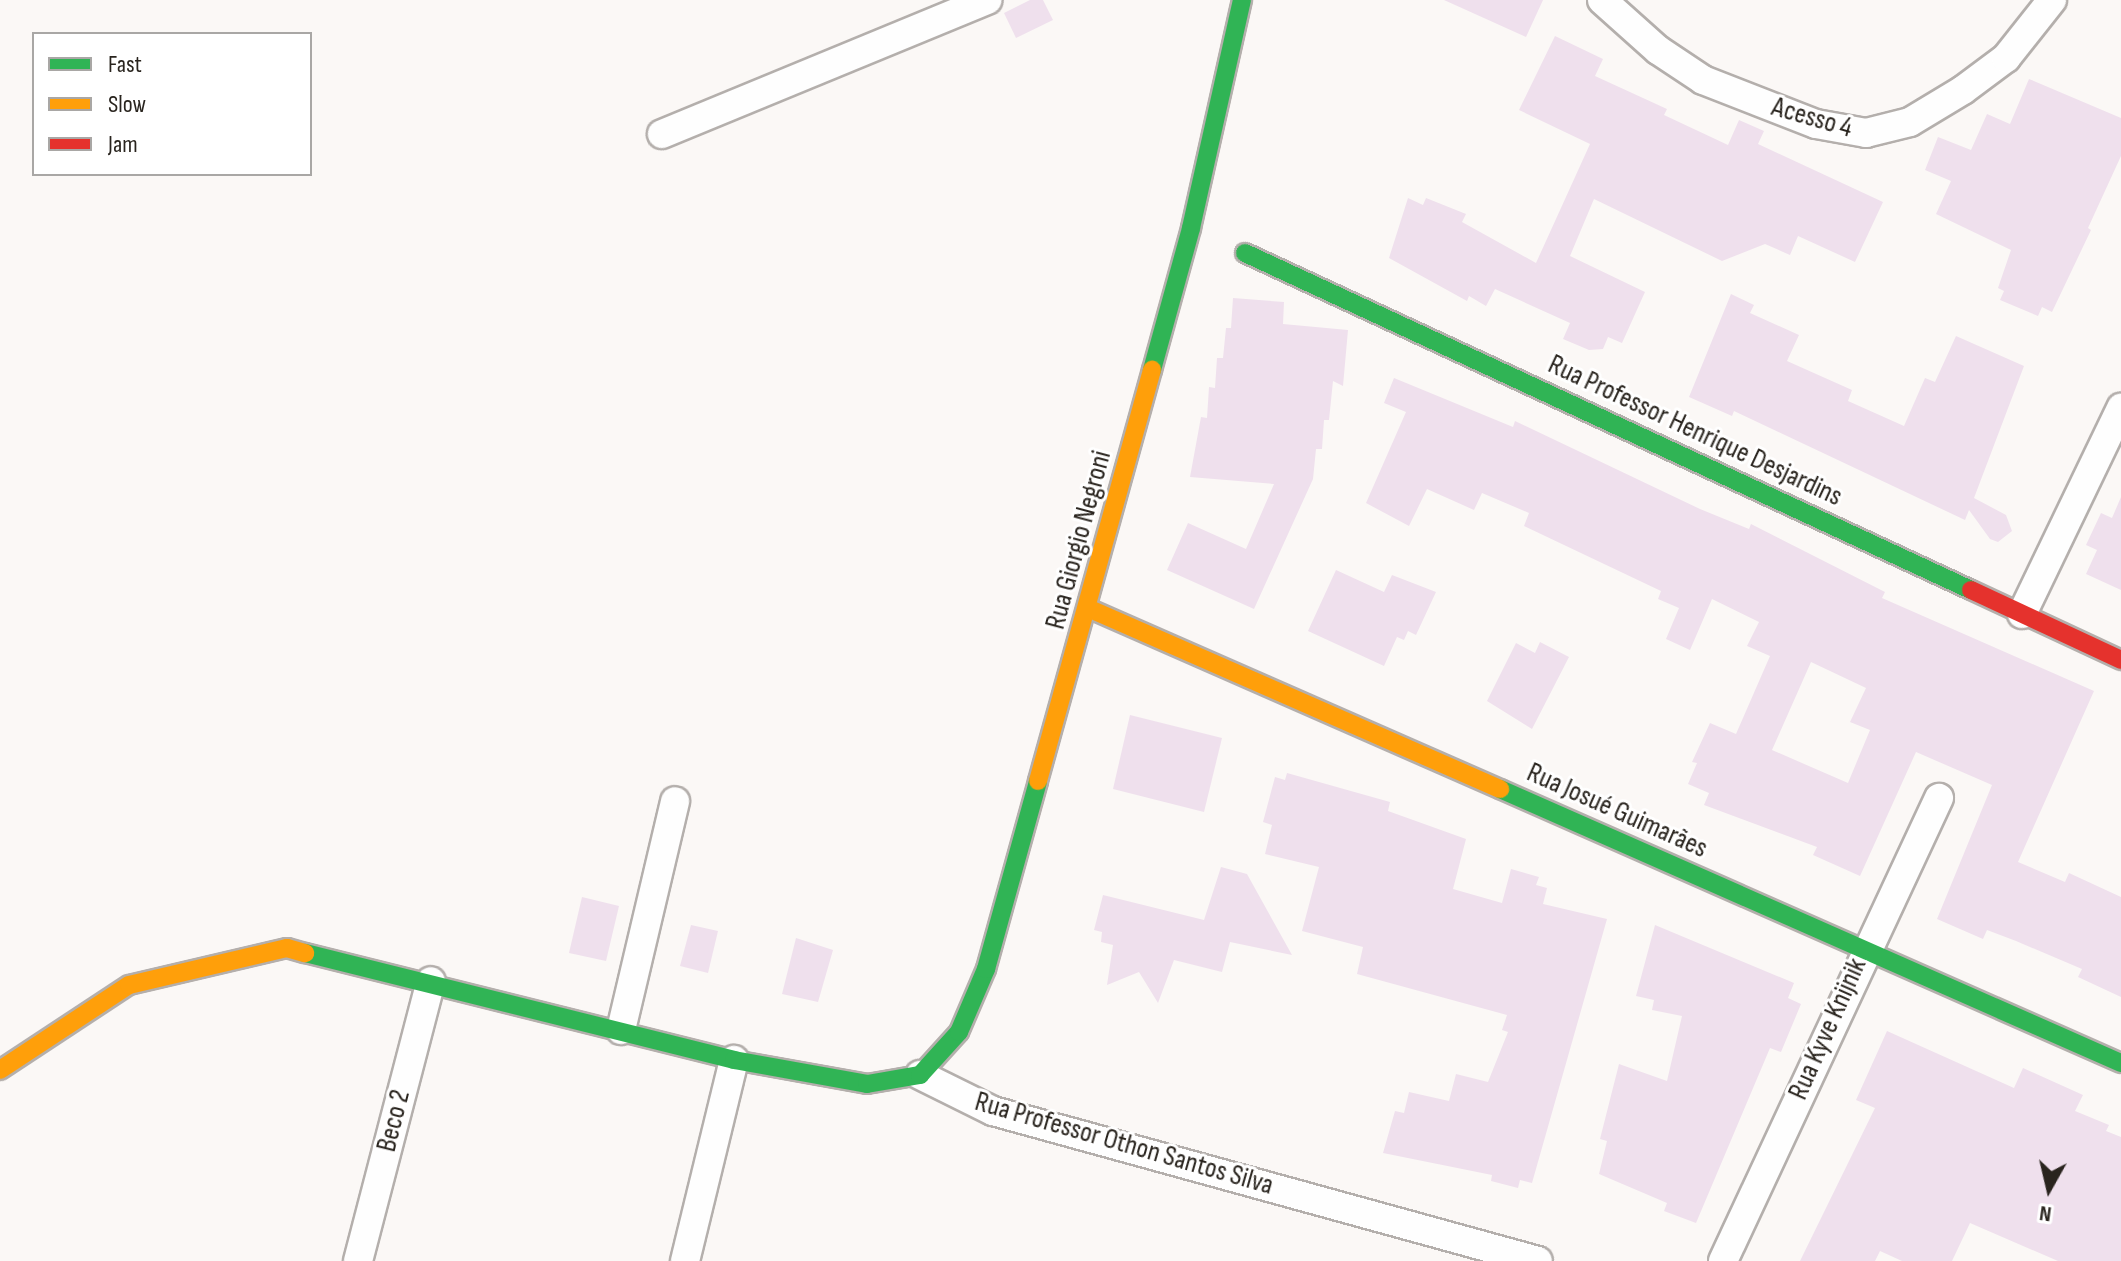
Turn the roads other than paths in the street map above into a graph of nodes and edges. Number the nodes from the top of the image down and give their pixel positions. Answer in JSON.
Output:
{"nodes":[{"id":1,"x":987,"y":0,"type":"edge"},
{"id":2,"x":1242,"y":0,"type":"edge"},
{"id":3,"x":1602,"y":0,"type":"edge"},
{"id":4,"x":2052,"y":0,"type":"edge"},
{"id":5,"x":662,"y":134,"type":"dead end"},
{"id":6,"x":1245,"y":253,"type":"dead end"},
{"id":7,"x":2121,"y":408,"type":"edge"},
{"id":8,"x":1090,"y":609,"type":"junction"},
{"id":9,"x":2022,"y":614,"type":"junction"},
{"id":10,"x":2121,"y":660,"type":"edge"},
{"id":11,"x":1939,"y":798,"type":"dead end"},
{"id":12,"x":675,"y":801,"type":"dead end"},
{"id":13,"x":1864,"y":950,"type":"junction"},
{"id":14,"x":431,"y":981,"type":"junction"},
{"id":15,"x":621,"y":1030,"type":"junction"},
{"id":16,"x":734,"y":1060,"type":"junction"},
{"id":17,"x":2121,"y":1063,"type":"edge"},
{"id":18,"x":0,"y":1070,"type":"edge"},
{"id":19,"x":920,"y":1075,"type":"junction"},
{"id":20,"x":358,"y":1261,"type":"edge"},
{"id":21,"x":685,"y":1261,"type":"edge"},
{"id":22,"x":1538,"y":1261,"type":"edge"},
{"id":23,"x":1723,"y":1261,"type":"edge"}],
"edges":[{"from":1,"to":5,"type":"street"},
{"from":2,"to":8,"type":"street","name":"Rua Giorgio Negroni"},
{"from":3,"to":4,"type":"street","name":"Acesso 4"},
{"from":6,"to":9,"type":"street","name":"Rua Professor Henrique Desjardins"},
{"from":7,"to":9,"type":"street"},
{"from":8,"to":13,"type":"street","name":"Rua Josué Guimarães"},
{"from":8,"to":19,"type":"street","name":"Rua Giorgio Negroni"},
{"from":9,"to":10,"type":"street","name":"Rua Professor Henrique Desjardins"},
{"from":11,"to":13,"type":"street","name":"Rua Kyve Knijnik"},
{"from":12,"to":15,"type":"street"},
{"from":13,"to":17,"type":"street","name":"Rua Josué Guimarães"},
{"from":13,"to":23,"type":"street","name":"Rua Kyve Knijnik"},
{"from":14,"to":15,"type":"street"},
{"from":14,"to":18,"type":"street"},
{"from":14,"to":20,"type":"street","name":"Beco 2"},
{"from":15,"to":16,"type":"street"},
{"from":16,"to":19,"type":"street"},
{"from":16,"to":21,"type":"street"},
{"from":19,"to":22,"type":"street","name":"Rua Professor Othon Santos Silva"}]}
